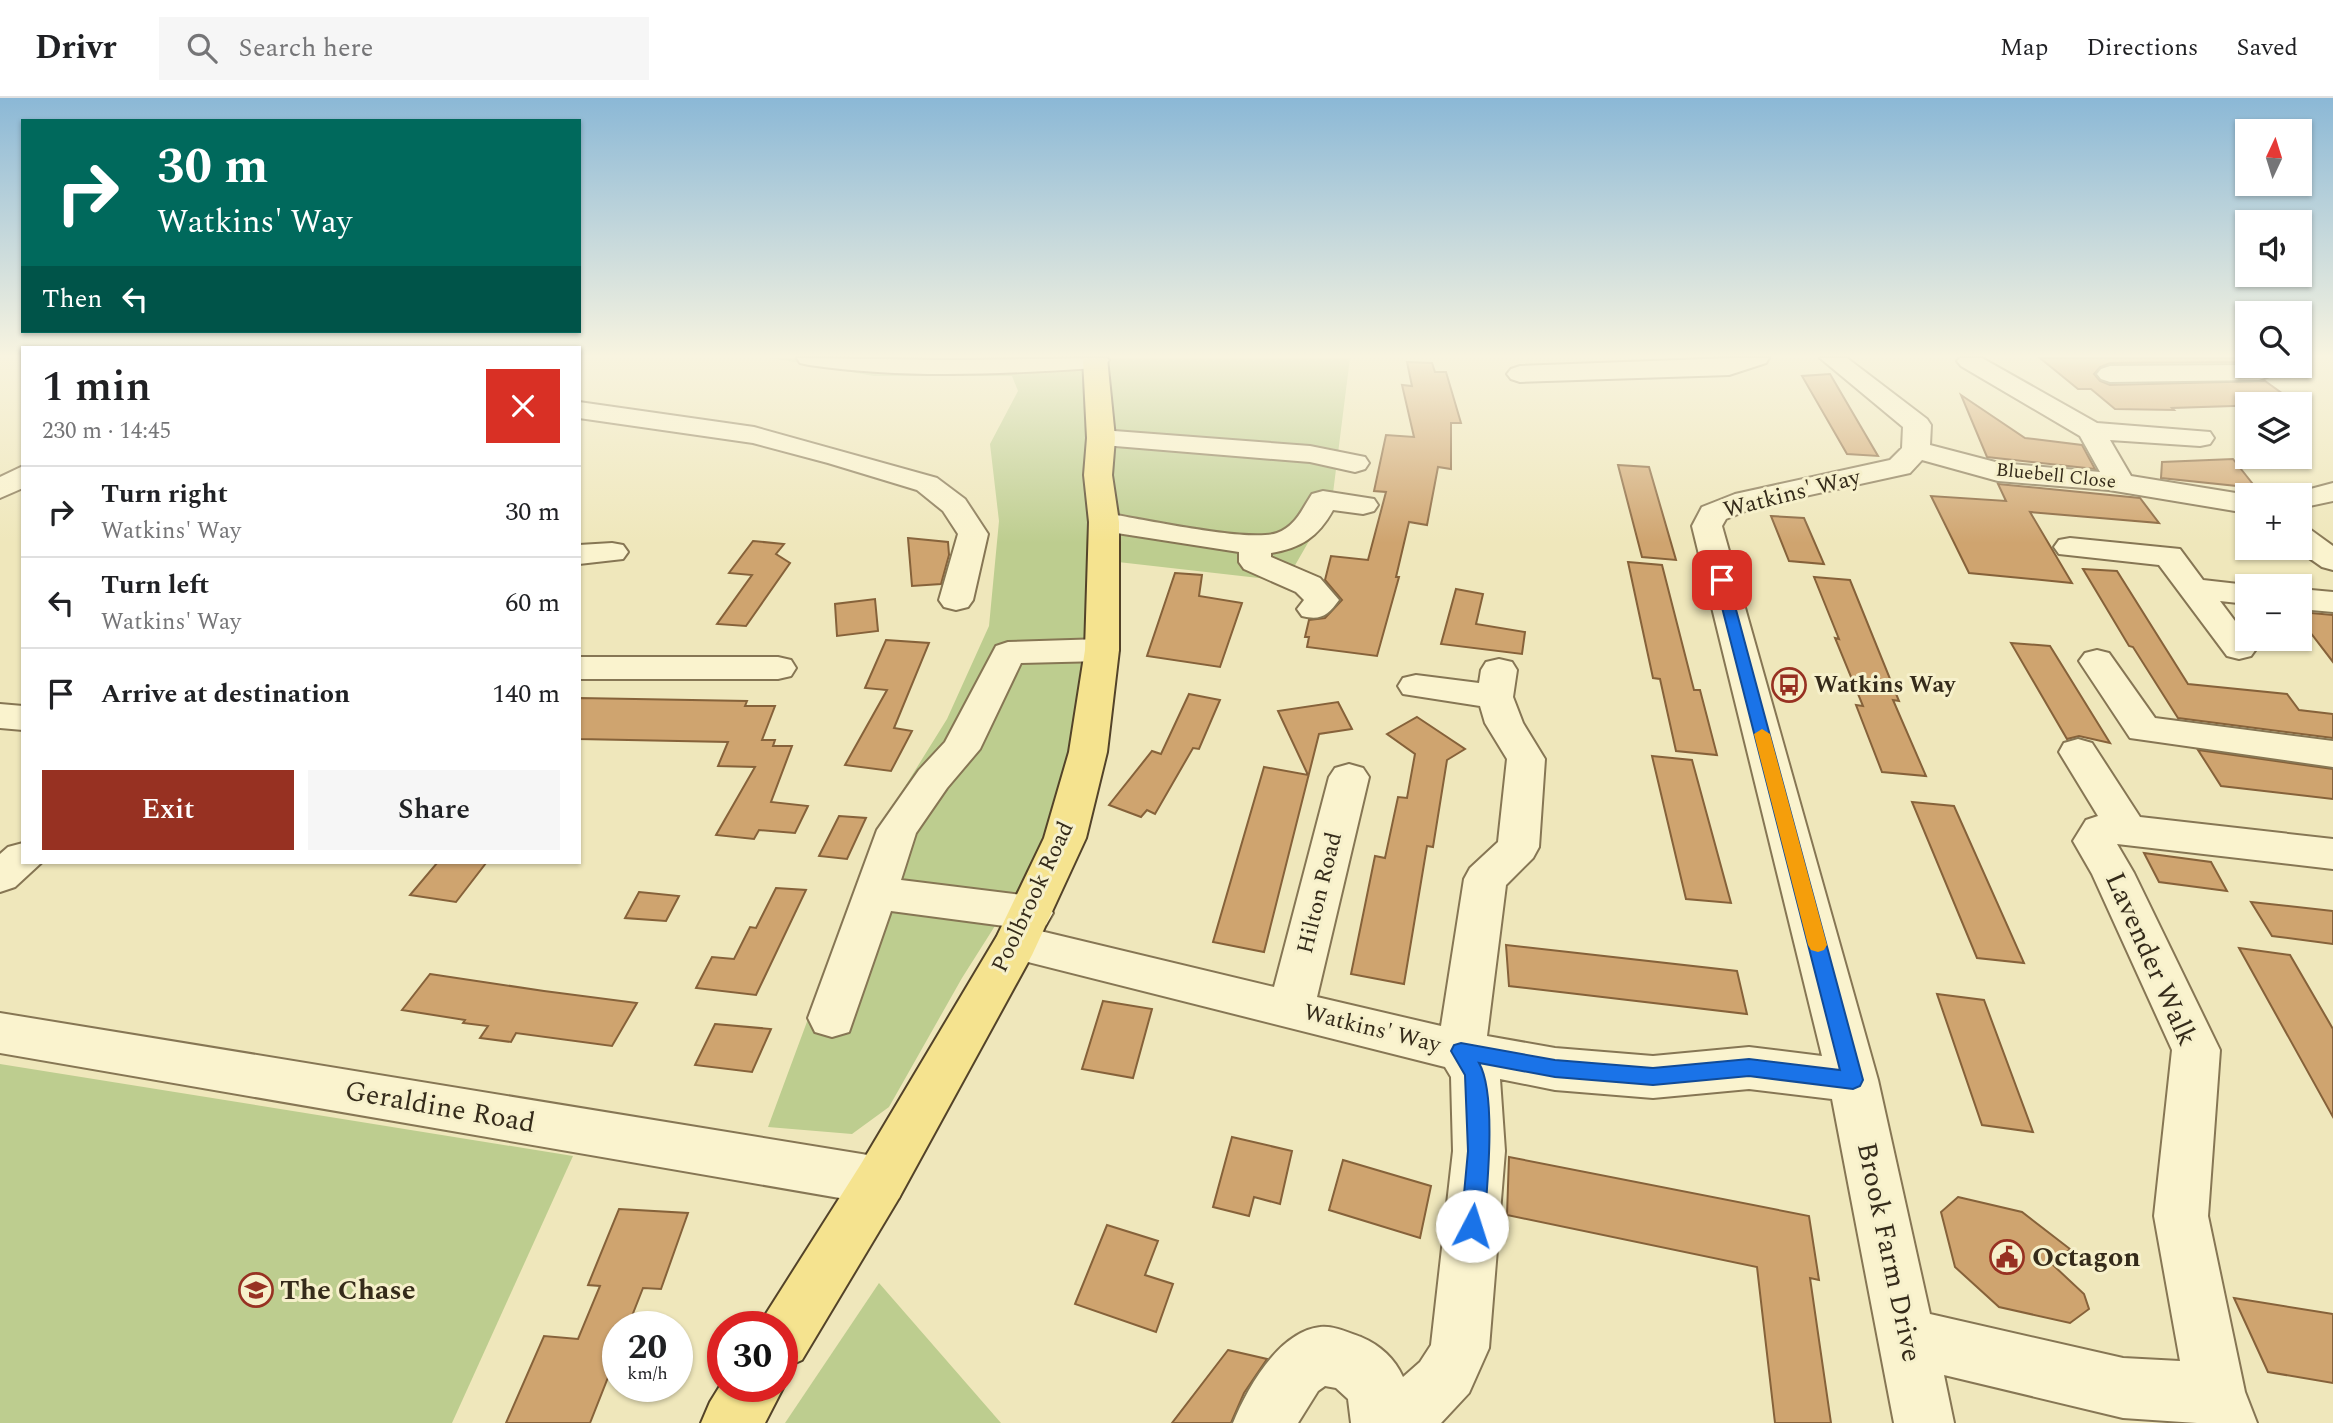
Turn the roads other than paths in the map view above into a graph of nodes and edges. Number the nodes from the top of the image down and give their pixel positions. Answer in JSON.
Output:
{"nodes":[{"id":1,"x":645,"y":420,"type":"edge"},
{"id":2,"x":1100,"y":420,"type":"edge"},
{"id":3,"x":1910,"y":420,"type":"edge"},
{"id":4,"x":2072,"y":420,"type":"edge"},
{"id":5,"x":2091,"y":431,"type":"junction"},
{"id":6,"x":1101,"y":438,"type":"junction"},
{"id":7,"x":2200,"y":438,"type":"dead end"},
{"id":8,"x":1916,"y":450,"type":"junction"},
{"id":9,"x":1367,"y":460,"type":"dead end"},
{"id":10,"x":21,"y":476,"type":"edge"},
{"id":11,"x":2121,"y":483,"type":"junction"},
{"id":12,"x":0,"y":489,"type":"edge"},
{"id":13,"x":2333,"y":492,"type":"edge"},
{"id":14,"x":2312,"y":496,"type":"edge"},
{"id":15,"x":2235,"y":503,"type":"edge"},
{"id":16,"x":1363,"y":505,"type":"dead end"},
{"id":17,"x":1104,"y":522,"type":"junction"},
{"id":18,"x":1255,"y":545,"type":"junction"},
{"id":19,"x":2312,"y":545,"type":"edge"},
{"id":20,"x":2070,"y":547,"type":"dead end"},
{"id":21,"x":612,"y":552,"type":"dead end"},
{"id":22,"x":581,"y":555,"type":"edge"},
{"id":23,"x":2333,"y":560,"type":"edge"},
{"id":24,"x":2193,"y":589,"type":"junction"},
{"id":25,"x":2235,"y":593,"type":"edge"},
{"id":26,"x":956,"y":600,"type":"dead end"},
{"id":27,"x":2312,"y":600,"type":"edge"},
{"id":28,"x":2333,"y":602,"type":"edge"},
{"id":29,"x":1314,"y":610,"type":"dead end"},
{"id":30,"x":2235,"y":644,"type":"edge"},
{"id":31,"x":1102,"y":650,"type":"junction"},
{"id":32,"x":2097,"y":661,"type":"dead end"},
{"id":33,"x":581,"y":668,"type":"edge"},
{"id":34,"x":778,"y":668,"type":"dead end"},
{"id":35,"x":1416,"y":686,"type":"dead end"},
{"id":36,"x":0,"y":716,"type":"edge"},
{"id":37,"x":21,"y":718,"type":"edge"},
{"id":38,"x":2078,"y":752,"type":"dead end"},
{"id":39,"x":2333,"y":754,"type":"edge"},
{"id":40,"x":1349,"y":777,"type":"dead end"},
{"id":41,"x":2127,"y":830,"type":"junction"},
{"id":42,"x":2333,"y":854,"type":"edge"},
{"id":43,"x":21,"y":860,"type":"edge"},
{"id":44,"x":0,"y":876,"type":"edge"},
{"id":45,"x":875,"y":893,"type":"junction"},
{"id":46,"x":1023,"y":928,"type":"junction"},
{"id":47,"x":1291,"y":1009,"type":"junction"},
{"id":48,"x":832,"y":1018,"type":"dead end"},
{"id":49,"x":0,"y":1033,"type":"edge"},
{"id":50,"x":1461,"y":1051,"type":"junction"},
{"id":51,"x":1853,"y":1080,"type":"junction"},
{"id":52,"x":880,"y":1181,"type":"junction"},
{"id":53,"x":798,"y":1314,"type":"edge"},
{"id":54,"x":1908,"y":1338,"type":"junction"},
{"id":55,"x":744,"y":1402,"type":"edge"},
{"id":56,"x":2221,"y":1407,"type":"edge"},
{"id":57,"x":731,"y":1423,"type":"edge"},
{"id":58,"x":1263,"y":1423,"type":"edge"},
{"id":59,"x":1381,"y":1423,"type":"edge"},
{"id":60,"x":1388,"y":1423,"type":"edge"},
{"id":61,"x":1924,"y":1423,"type":"edge"}],
"edges":[{"from":1,"to":26,"type":"street"},
{"from":2,"to":6,"type":"main road","name":"Poolbrook Road"},
{"from":3,"to":8,"type":"street"},
{"from":4,"to":5,"type":"street"},
{"from":5,"to":7,"type":"street"},
{"from":5,"to":11,"type":"street"},
{"from":6,"to":9,"type":"street"},
{"from":6,"to":17,"type":"main road","name":"Poolbrook Road"},
{"from":8,"to":11,"type":"street","name":"Bluebell Close"},
{"from":8,"to":51,"type":"street","name":"Watkins' Way"},
{"from":10,"to":12,"type":"street"},
{"from":11,"to":15,"type":"street","name":"Bluebell Close"},
{"from":13,"to":14,"type":"street"},
{"from":16,"to":18,"type":"street"},
{"from":17,"to":18,"type":"street"},
{"from":17,"to":31,"type":"main road","name":"Poolbrook Road"},
{"from":18,"to":29,"type":"street"},
{"from":19,"to":23,"type":"street"},
{"from":20,"to":24,"type":"street"},
{"from":21,"to":22,"type":"street"},
{"from":24,"to":25,"type":"street"},
{"from":24,"to":30,"type":"street"},
{"from":27,"to":28,"type":"street"},
{"from":31,"to":45,"type":"street"},
{"from":31,"to":46,"type":"main road","name":"Poolbrook Road"},
{"from":32,"to":39,"type":"street"},
{"from":33,"to":34,"type":"street"},
{"from":35,"to":50,"type":"street"},
{"from":36,"to":37,"type":"street"},
{"from":38,"to":41,"type":"street"},
{"from":40,"to":47,"type":"street","name":"Hilton Road"},
{"from":41,"to":42,"type":"street","name":"Lavender Walk"},
{"from":41,"to":56,"type":"street","name":"Lavender Walk"},
{"from":43,"to":44,"type":"street"},
{"from":45,"to":46,"type":"street","name":"Watkins' Way"},
{"from":45,"to":48,"type":"street"},
{"from":46,"to":47,"type":"street","name":"Watkins' Way"},
{"from":46,"to":52,"type":"main road","name":"Poolbrook Road"},
{"from":47,"to":50,"type":"street","name":"Watkins' Way"},
{"from":49,"to":52,"type":"street","name":"Geraldine Road"},
{"from":50,"to":51,"type":"street","name":"Watkins' Way"},
{"from":50,"to":60,"type":"street"},
{"from":51,"to":54,"type":"street","name":"Brook Farm Drive"},
{"from":52,"to":53,"type":"main road","name":"Poolbrook Road"},
{"from":54,"to":56,"type":"street","name":"Lavender Walk"},
{"from":54,"to":61,"type":"street","name":"Brook Farm Drive"},
{"from":55,"to":57,"type":"main road"},
{"from":58,"to":59,"type":"street"}]}
